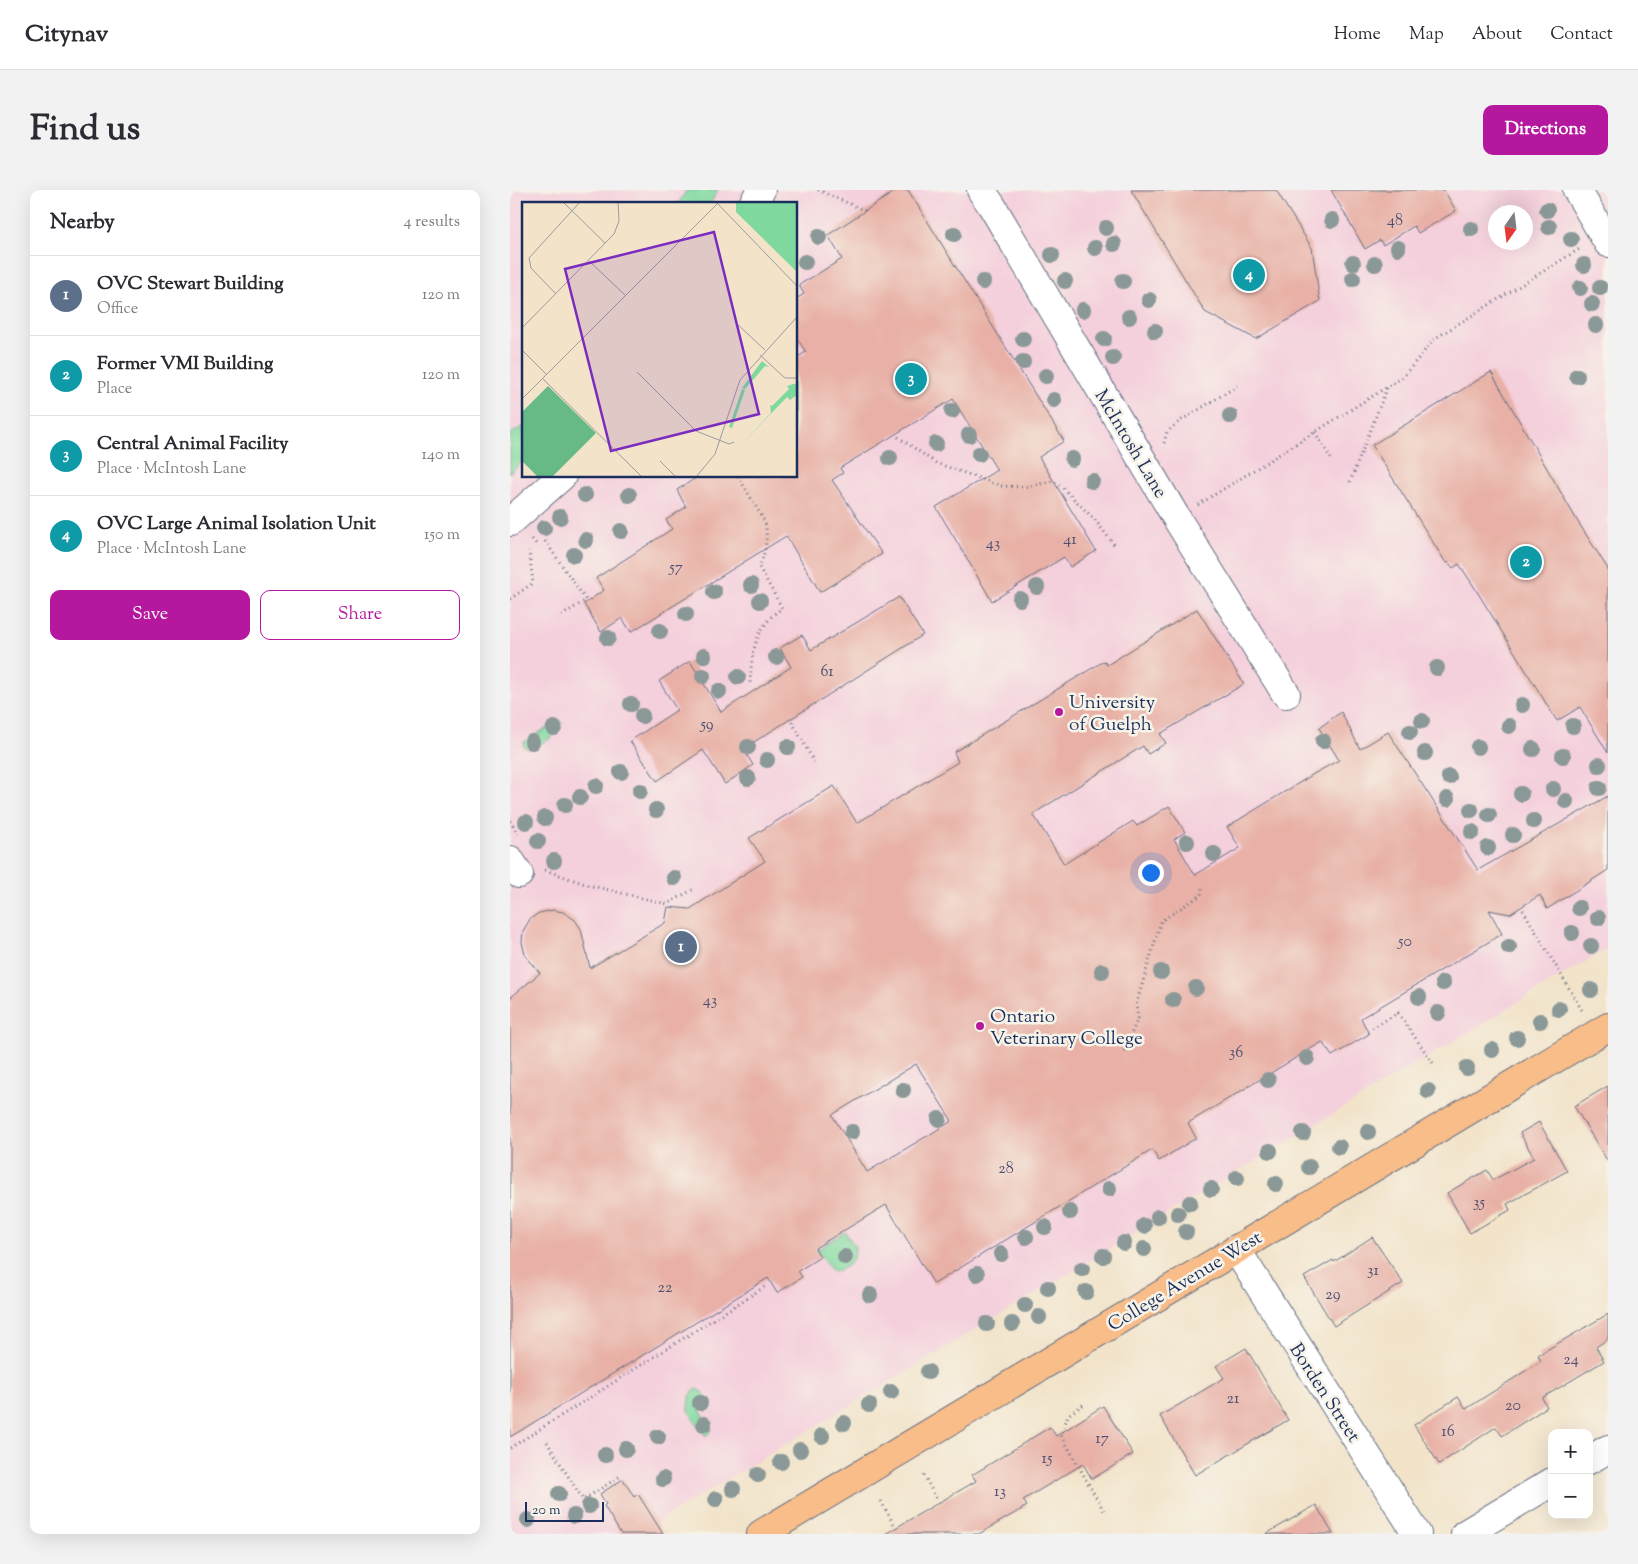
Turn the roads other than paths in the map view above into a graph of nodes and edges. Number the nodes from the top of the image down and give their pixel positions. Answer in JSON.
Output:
{"nodes":[{"id":1,"x":761,"y":190,"type":"edge"},
{"id":2,"x":981,"y":190,"type":"edge"},
{"id":3,"x":1587,"y":193,"type":"edge"},
{"id":4,"x":753,"y":202,"type":"edge"},
{"id":5,"x":1606,"y":238,"type":"edge"},
{"id":6,"x":560,"y":478,"type":"edge"},
{"id":7,"x":510,"y":522,"type":"edge"},
{"id":8,"x":1286,"y":694,"type":"dead end"},
{"id":9,"x":1602,"y":1030,"type":"edge"},
{"id":10,"x":1236,"y":1249,"type":"junction"},
{"id":11,"x":1608,"y":1449,"type":"edge"},
{"id":12,"x":1593,"y":1458,"type":"edge"},
{"id":13,"x":1548,"y":1484,"type":"edge"},
{"id":14,"x":761,"y":1534,"type":"edge"},
{"id":15,"x":1417,"y":1534,"type":"edge"},
{"id":16,"x":1465,"y":1534,"type":"edge"}],
"edges":[{"from":1,"to":4,"type":"street"},
{"from":2,"to":8,"type":"street","name":"McIntosh Lane"},
{"from":3,"to":5,"type":"street"},
{"from":6,"to":7,"type":"street"},
{"from":9,"to":10,"type":"main road","name":"College Avenue West"},
{"from":10,"to":14,"type":"main road","name":"College Avenue West"},
{"from":10,"to":15,"type":"street","name":"Borden Street"},
{"from":11,"to":12,"type":"street"},
{"from":13,"to":16,"type":"street"}]}
